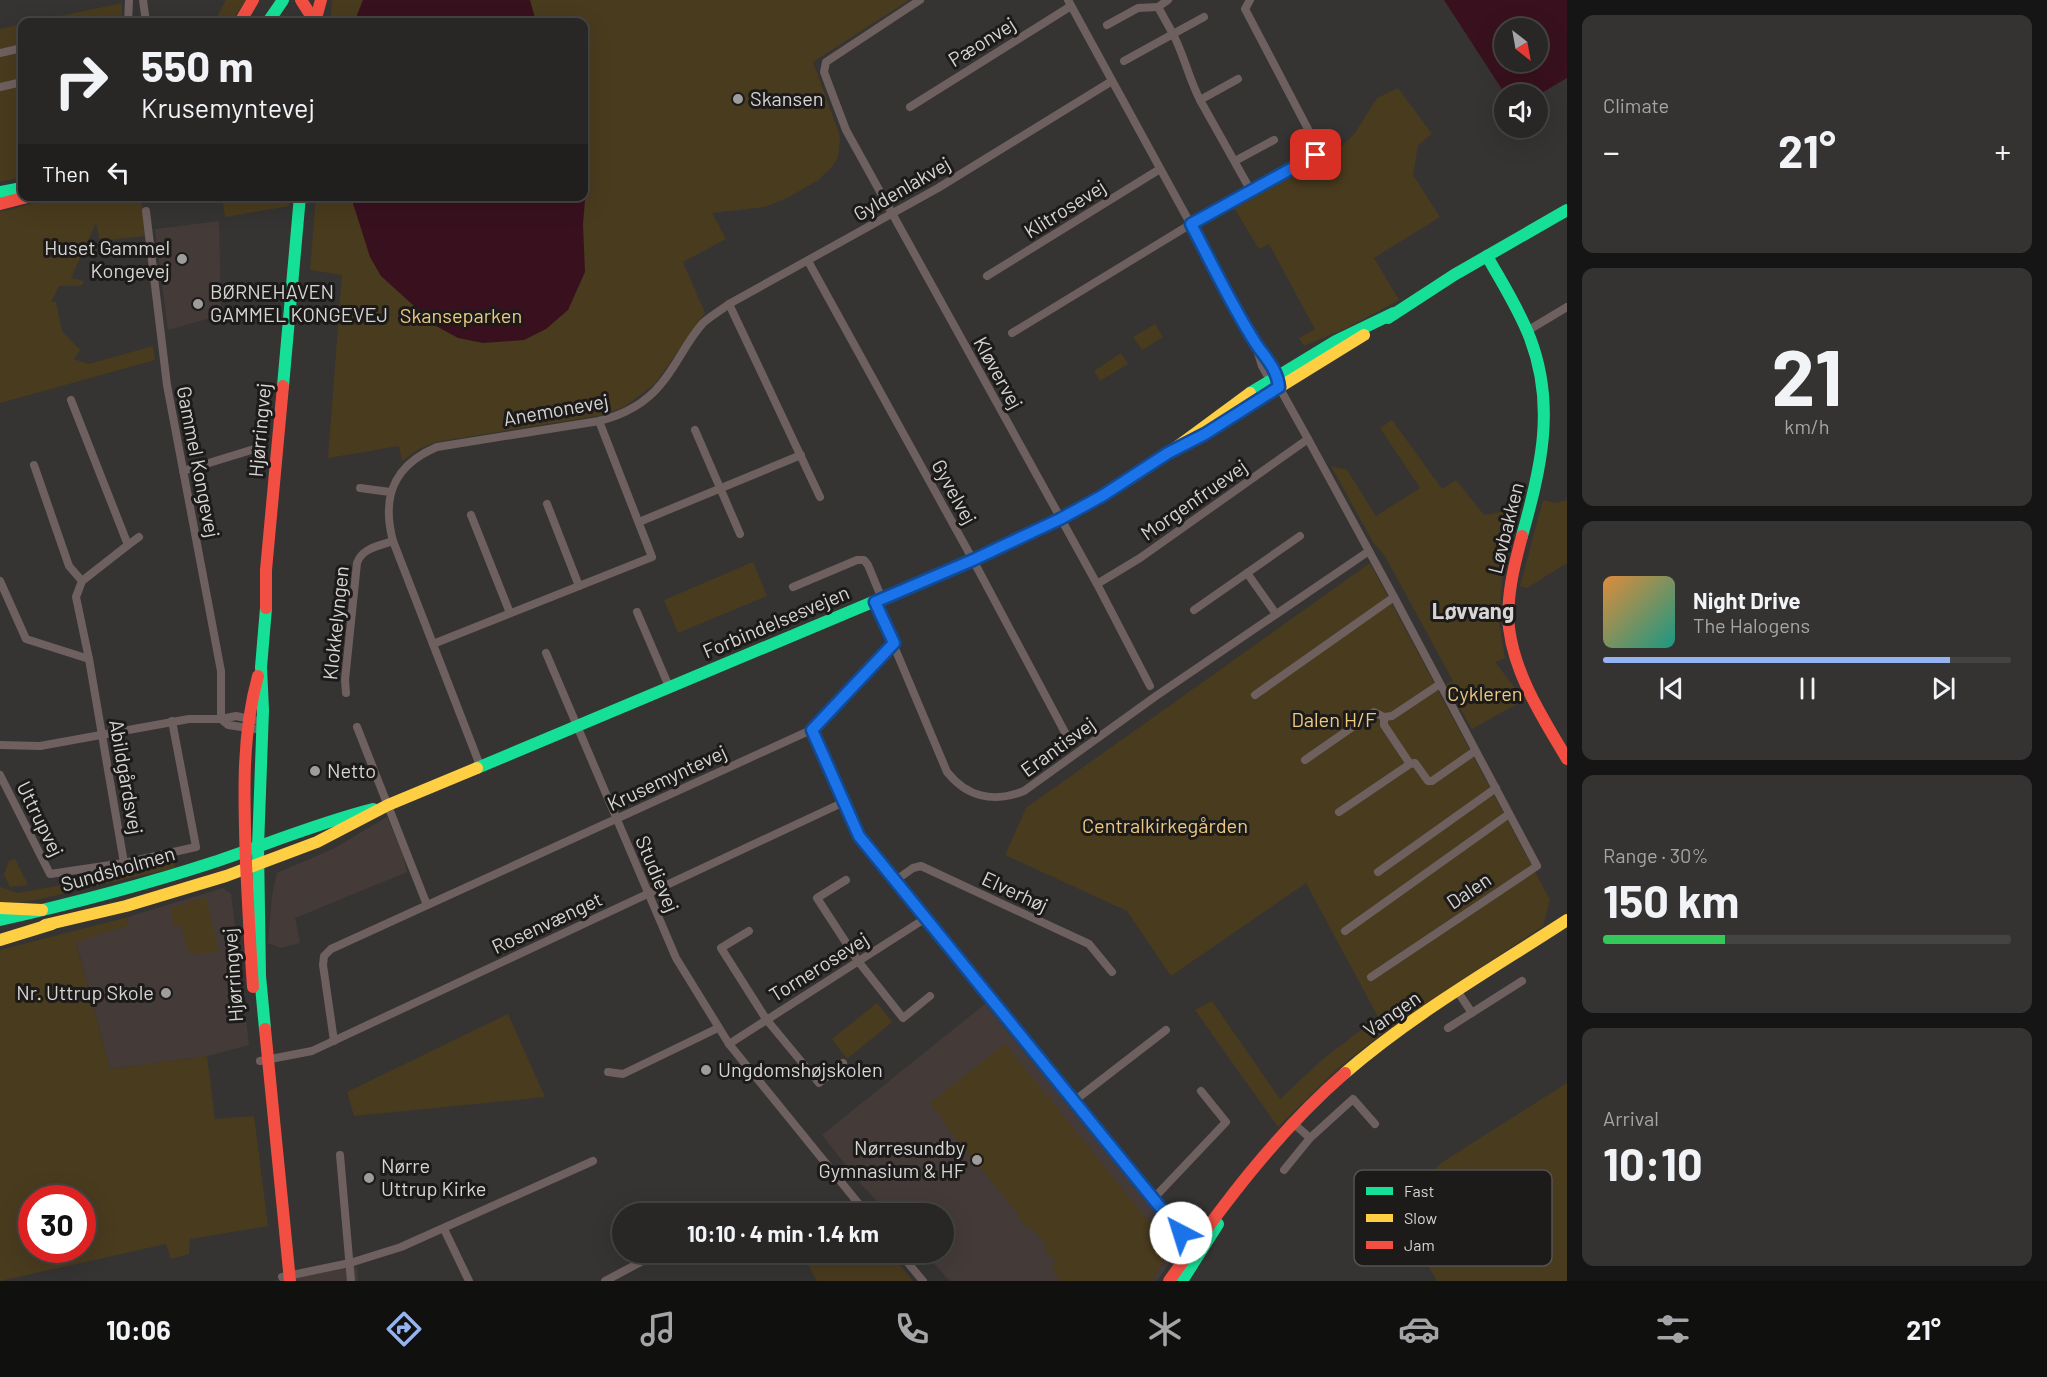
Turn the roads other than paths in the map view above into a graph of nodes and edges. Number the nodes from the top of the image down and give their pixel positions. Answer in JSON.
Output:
{"nodes":[{"id":1,"x":129,"y":0,"type":"edge"},
{"id":2,"x":143,"y":0,"type":"edge"},
{"id":3,"x":253,"y":0,"type":"edge"},
{"id":4,"x":275,"y":0,"type":"edge"},
{"id":5,"x":283,"y":0,"type":"edge"},
{"id":6,"x":301,"y":0,"type":"edge"},
{"id":7,"x":321,"y":0,"type":"edge"},
{"id":8,"x":920,"y":0,"type":"edge"},
{"id":9,"x":1168,"y":0,"type":"edge"},
{"id":10,"x":1250,"y":0,"type":"edge"},
{"id":11,"x":1070,"y":3,"type":"edge"},
{"id":12,"x":1158,"y":7,"type":"junction"},
{"id":13,"x":1204,"y":17,"type":"dead end"},
{"id":14,"x":128,"y":18,"type":"edge"},
{"id":15,"x":145,"y":18,"type":"edge"},
{"id":16,"x":242,"y":18,"type":"edge"},
{"id":17,"x":264,"y":18,"type":"edge"},
{"id":18,"x":271,"y":18,"type":"edge"},
{"id":19,"x":312,"y":18,"type":"edge"},
{"id":20,"x":317,"y":18,"type":"edge"},
{"id":21,"x":1107,"y":25,"type":"dead end"},
{"id":22,"x":1173,"y":34,"type":"junction"},
{"id":23,"x":18,"y":49,"type":"edge"},
{"id":24,"x":0,"y":53,"type":"edge"},
{"id":25,"x":1124,"y":61,"type":"dead end"},
{"id":26,"x":1238,"y":79,"type":"dead end"},
{"id":27,"x":1112,"y":81,"type":"junction"},
{"id":28,"x":18,"y":83,"type":"edge"},
{"id":29,"x":0,"y":87,"type":"edge"},
{"id":30,"x":1200,"y":100,"type":"junction"},
{"id":31,"x":910,"y":107,"type":"dead end"},
{"id":32,"x":1274,"y":140,"type":"dead end"},
{"id":33,"x":1236,"y":161,"type":"junction"},
{"id":34,"x":1160,"y":170,"type":"junction"},
{"id":35,"x":18,"y":189,"type":"edge"},
{"id":36,"x":1251,"y":190,"type":"junction"},
{"id":37,"x":0,"y":192,"type":"edge"},
{"id":38,"x":18,"y":199,"type":"edge"},
{"id":39,"x":300,"y":201,"type":"edge"},
{"id":40,"x":1567,"y":201,"type":"edge"},
{"id":41,"x":0,"y":204,"type":"edge"},
{"id":42,"x":1567,"y":210,"type":"edge"},
{"id":43,"x":146,"y":211,"type":"dead end"},
{"id":44,"x":892,"y":214,"type":"junction"},
{"id":45,"x":1191,"y":224,"type":"junction"},
{"id":46,"x":1487,"y":256,"type":"junction"},
{"id":47,"x":808,"y":261,"type":"junction"},
{"id":48,"x":987,"y":276,"type":"dead end"},
{"id":49,"x":729,"y":304,"type":"junction"},
{"id":50,"x":1567,"y":307,"type":"edge"},
{"id":51,"x":705,"y":321,"type":"joint"},
{"id":52,"x":1527,"y":332,"type":"junction"},
{"id":53,"x":1012,"y":333,"type":"dead end"},
{"id":54,"x":1276,"y":381,"type":"junction"},
{"id":55,"x":71,"y":400,"type":"dead end"},
{"id":56,"x":599,"y":421,"type":"junction"},
{"id":57,"x":695,"y":430,"type":"dead end"},
{"id":58,"x":1308,"y":439,"type":"junction"},
{"id":59,"x":261,"y":447,"type":"dead end"},
{"id":60,"x":801,"y":455,"type":"junction"},
{"id":61,"x":34,"y":465,"type":"dead end"},
{"id":62,"x":183,"y":471,"type":"junction"},
{"id":63,"x":360,"y":488,"type":"dead end"},
{"id":64,"x":720,"y":489,"type":"junction"},
{"id":65,"x":390,"y":492,"type":"junction"},
{"id":66,"x":820,"y":497,"type":"dead end"},
{"id":67,"x":547,"y":504,"type":"dead end"},
{"id":68,"x":471,"y":515,"type":"dead end"},
{"id":69,"x":1060,"y":519,"type":"junction"},
{"id":70,"x":639,"y":522,"type":"junction"},
{"id":71,"x":740,"y":534,"type":"dead end"},
{"id":72,"x":1300,"y":536,"type":"dead end"},
{"id":73,"x":139,"y":537,"type":"dead end"},
{"id":74,"x":393,"y":541,"type":"junction"},
{"id":75,"x":128,"y":545,"type":"junction"},
{"id":76,"x":1369,"y":551,"type":"junction"},
{"id":77,"x":973,"y":560,"type":"junction"},
{"id":78,"x":1246,"y":573,"type":"junction"},
{"id":79,"x":0,"y":581,"type":"edge"},
{"id":80,"x":82,"y":581,"type":"junction"},
{"id":81,"x":1097,"y":584,"type":"junction"},
{"id":82,"x":579,"y":586,"type":"junction"},
{"id":83,"x":793,"y":587,"type":"dead end"},
{"id":84,"x":1394,"y":597,"type":"junction"},
{"id":85,"x":878,"y":600,"type":"junction"},
{"id":86,"x":1194,"y":610,"type":"dead end"},
{"id":87,"x":637,"y":612,"type":"dead end"},
{"id":88,"x":510,"y":613,"type":"junction"},
{"id":89,"x":1275,"y":614,"type":"junction"},
{"id":90,"x":894,"y":643,"type":"junction"},
{"id":91,"x":433,"y":644,"type":"junction"},
{"id":92,"x":546,"y":653,"type":"dead end"},
{"id":93,"x":89,"y":659,"type":"junction"},
{"id":94,"x":261,"y":667,"type":"junction"},
{"id":95,"x":1440,"y":684,"type":"junction"},
{"id":96,"x":1150,"y":686,"type":"dead end"},
{"id":97,"x":669,"y":689,"type":"junction"},
{"id":98,"x":346,"y":693,"type":"dead end"},
{"id":99,"x":1255,"y":695,"type":"dead end"},
{"id":100,"x":1384,"y":717,"type":"junction"},
{"id":101,"x":220,"y":719,"type":"junction"},
{"id":102,"x":172,"y":721,"type":"junction"},
{"id":103,"x":246,"y":723,"type":"junction"},
{"id":104,"x":262,"y":726,"type":"junction"},
{"id":105,"x":357,"y":727,"type":"dead end"},
{"id":106,"x":577,"y":728,"type":"junction"},
{"id":107,"x":812,"y":730,"type":"junction"},
{"id":108,"x":102,"y":735,"type":"junction"},
{"id":109,"x":1069,"y":740,"type":"dead end"},
{"id":110,"x":0,"y":745,"type":"edge"},
{"id":111,"x":1475,"y":751,"type":"junction"},
{"id":112,"x":1567,"y":759,"type":"edge"},
{"id":113,"x":1305,"y":760,"type":"dead end"},
{"id":114,"x":1410,"y":764,"type":"junction"},
{"id":115,"x":481,"y":768,"type":"junction"},
{"id":116,"x":0,"y":775,"type":"edge"},
{"id":117,"x":1496,"y":789,"type":"junction"},
{"id":118,"x":844,"y":802,"type":"junction"},
{"id":119,"x":388,"y":805,"type":"junction"},
{"id":120,"x":1340,"y":812,"type":"dead end"},
{"id":121,"x":1509,"y":814,"type":"junction"},
{"id":122,"x":616,"y":820,"type":"junction"},
{"id":123,"x":340,"y":822,"type":"junction"},
{"id":124,"x":252,"y":858,"type":"junction"},
{"id":125,"x":124,"y":863,"type":"junction"},
{"id":126,"x":1378,"y":872,"type":"dead end"},
{"id":127,"x":846,"y":880,"type":"dead end"},
{"id":128,"x":896,"y":880,"type":"junction"},
{"id":129,"x":648,"y":894,"type":"junction"},
{"id":130,"x":427,"y":905,"type":"junction"},
{"id":131,"x":0,"y":908,"type":"edge"},
{"id":132,"x":42,"y":910,"type":"junction"},
{"id":133,"x":926,"y":918,"type":"junction"},
{"id":134,"x":0,"y":920,"type":"edge"},
{"id":135,"x":1567,"y":920,"type":"edge"},
{"id":136,"x":52,"y":924,"type":"junction"},
{"id":137,"x":748,"y":931,"type":"dead end"},
{"id":138,"x":1345,"y":931,"type":"dead end"},
{"id":139,"x":0,"y":934,"type":"edge"},
{"id":140,"x":0,"y":940,"type":"edge"},
{"id":141,"x":858,"y":962,"type":"junction"},
{"id":142,"x":1112,"y":972,"type":"dead end"},
{"id":143,"x":1371,"y":977,"type":"dead end"},
{"id":144,"x":1522,"y":981,"type":"dead end"},
{"id":145,"x":1458,"y":992,"type":"junction"},
{"id":146,"x":930,"y":996,"type":"dead end"},
{"id":147,"x":1472,"y":1013,"type":"junction"},
{"id":148,"x":766,"y":1019,"type":"junction"},
{"id":149,"x":718,"y":1028,"type":"junction"},
{"id":150,"x":1448,"y":1028,"type":"dead end"},
{"id":151,"x":1167,"y":1030,"type":"dead end"},
{"id":152,"x":334,"y":1041,"type":"junction"},
{"id":153,"x":729,"y":1044,"type":"junction"},
{"id":154,"x":264,"y":1061,"type":"junction"},
{"id":155,"x":843,"y":1063,"type":"dead end"},
{"id":156,"x":608,"y":1072,"type":"dead end"},
{"id":157,"x":1201,"y":1091,"type":"dead end"},
{"id":158,"x":1074,"y":1101,"type":"junction"},
{"id":159,"x":1293,"y":1123,"type":"junction"},
{"id":160,"x":1375,"y":1124,"type":"dead end"},
{"id":161,"x":1310,"y":1138,"type":"junction"},
{"id":162,"x":340,"y":1155,"type":"dead end"},
{"id":163,"x":593,"y":1161,"type":"dead end"},
{"id":164,"x":1258,"y":1162,"type":"junction"},
{"id":165,"x":1284,"y":1170,"type":"dead end"},
{"id":166,"x":1153,"y":1199,"type":"junction"},
{"id":167,"x":858,"y":1203,"type":"edge"},
{"id":168,"x":444,"y":1229,"type":"junction"},
{"id":169,"x":1181,"y":1233,"type":"dead end"},
{"id":170,"x":350,"y":1263,"type":"junction"},
{"id":171,"x":640,"y":1263,"type":"edge"},
{"id":172,"x":908,"y":1263,"type":"edge"},
{"id":173,"x":286,"y":1278,"type":"edge"},
{"id":174,"x":351,"y":1281,"type":"edge"},
{"id":175,"x":469,"y":1281,"type":"edge"},
{"id":176,"x":605,"y":1281,"type":"edge"},
{"id":177,"x":923,"y":1281,"type":"edge"},
{"id":178,"x":1169,"y":1281,"type":"edge"},
{"id":179,"x":1182,"y":1281,"type":"edge"}],
"edges":[{"from":1,"to":14,"type":"street"},
{"from":2,"to":15,"type":"street"},
{"from":3,"to":16,"type":"main road"},
{"from":4,"to":17,"type":"main road"},
{"from":5,"to":18,"type":"main road"},
{"from":6,"to":19,"type":"main road"},
{"from":7,"to":20,"type":"main road"},
{"from":8,"to":44,"type":"street","name":"Kløvervej"},
{"from":9,"to":12,"type":"street"},
{"from":10,"to":36,"type":"street"},
{"from":11,"to":27,"type":"street","name":"Dalen"},
{"from":11,"to":31,"type":"street","name":"Pæonvej"},
{"from":12,"to":21,"type":"street"},
{"from":12,"to":22,"type":"street"},
{"from":13,"to":22,"type":"street"},
{"from":22,"to":25,"type":"street"},
{"from":22,"to":30,"type":"street"},
{"from":23,"to":24,"type":"street"},
{"from":26,"to":30,"type":"street"},
{"from":27,"to":34,"type":"street","name":"Dalen"},
{"from":27,"to":44,"type":"street","name":"Gyldenlakvej"},
{"from":28,"to":29,"type":"street"},
{"from":30,"to":33,"type":"street"},
{"from":32,"to":33,"type":"street"},
{"from":33,"to":36,"type":"street"},
{"from":34,"to":45,"type":"street","name":"Dalen"},
{"from":34,"to":48,"type":"street","name":"Klitrosevej"},
{"from":35,"to":37,"type":"main road"},
{"from":36,"to":45,"type":"street"},
{"from":38,"to":41,"type":"main road"},
{"from":39,"to":94,"type":"main road","name":"Hjørringvej"},
{"from":40,"to":46,"type":"main road","name":"Forbindelsesvejen"},
{"from":42,"to":46,"type":"main road","name":"Forbindelsesvejen"},
{"from":43,"to":62,"type":"street","name":"Gammel Kongevej"},
{"from":44,"to":47,"type":"street","name":"Gyldenlakvej"},
{"from":44,"to":69,"type":"street","name":"Kløvervej"},
{"from":45,"to":53,"type":"street"},
{"from":45,"to":54,"type":"street","name":"Dalen"},
{"from":46,"to":52,"type":"main road","name":"Løvbakken"},
{"from":46,"to":54,"type":"main road","name":"Forbindelsesvejen"},
{"from":47,"to":49,"type":"street","name":"Gyldenlakvej"},
{"from":47,"to":77,"type":"street","name":"Gyvelvej"},
{"from":49,"to":51,"type":"street","name":"Gyldenlakvej"},
{"from":49,"to":60,"type":"street"},
{"from":50,"to":52,"type":"street"},
{"from":51,"to":56,"type":"street","name":"Anemonevej"},
{"from":52,"to":112,"type":"main road","name":"Løvbakken"},
{"from":54,"to":58,"type":"street","name":"Dalen"},
{"from":54,"to":69,"type":"main road","name":"Forbindelsesvejen"},
{"from":55,"to":75,"type":"street"},
{"from":56,"to":65,"type":"street","name":"Anemonevej"},
{"from":56,"to":70,"type":"street"},
{"from":57,"to":64,"type":"street"},
{"from":58,"to":76,"type":"street","name":"Dalen"},
{"from":58,"to":81,"type":"street","name":"Morgenfruevej"},
{"from":59,"to":62,"type":"street"},
{"from":60,"to":64,"type":"street"},
{"from":60,"to":66,"type":"street"},
{"from":61,"to":80,"type":"street"},
{"from":62,"to":101,"type":"street","name":"Gammel Kongevej"},
{"from":63,"to":65,"type":"street"},
{"from":64,"to":70,"type":"street"},
{"from":64,"to":71,"type":"street"},
{"from":65,"to":74,"type":"street","name":"Anemonevej"},
{"from":67,"to":82,"type":"street"},
{"from":68,"to":88,"type":"street"},
{"from":69,"to":77,"type":"main road","name":"Forbindelsesvejen"},
{"from":69,"to":81,"type":"street","name":"Kløvervej"},
{"from":70,"to":82,"type":"street"},
{"from":72,"to":78,"type":"street"},
{"from":73,"to":75,"type":"street"},
{"from":74,"to":91,"type":"street","name":"Anemonevej"},
{"from":74,"to":98,"type":"street","name":"Klokkelyngen"},
{"from":75,"to":80,"type":"street"},
{"from":76,"to":84,"type":"street","name":"Dalen"},
{"from":76,"to":89,"type":"street","name":"Erantisvej"},
{"from":77,"to":85,"type":"main road","name":"Forbindelsesvejen"},
{"from":77,"to":109,"type":"street","name":"Gyvelvej"},
{"from":78,"to":86,"type":"street"},
{"from":78,"to":89,"type":"street"},
{"from":79,"to":93,"type":"street"},
{"from":80,"to":93,"type":"street","name":"Abildgårdsvej"},
{"from":81,"to":96,"type":"street","name":"Kløvervej"},
{"from":82,"to":88,"type":"street"},
{"from":83,"to":85,"type":"street","name":"Erantisvej"},
{"from":84,"to":95,"type":"street","name":"Dalen"},
{"from":84,"to":99,"type":"street"},
{"from":85,"to":90,"type":"street","name":"Erantisvej"},
{"from":85,"to":97,"type":"main road","name":"Forbindelsesvejen"},
{"from":87,"to":97,"type":"street"},
{"from":88,"to":91,"type":"street"},
{"from":89,"to":90,"type":"street","name":"Erantisvej"},
{"from":90,"to":107,"type":"street","name":"Krusemyntevej"},
{"from":91,"to":115,"type":"street","name":"Anemonevej"},
{"from":92,"to":106,"type":"street","name":"Studievej"},
{"from":93,"to":108,"type":"street","name":"Abildgårdsvej"},
{"from":94,"to":103,"type":"main road","name":"Hjørringvej"},
{"from":94,"to":104,"type":"main road","name":"Hjørringvej"},
{"from":95,"to":100,"type":"street"},
{"from":95,"to":111,"type":"street","name":"Dalen"},
{"from":97,"to":106,"type":"main road","name":"Forbindelsesvejen"},
{"from":100,"to":113,"type":"street"},
{"from":100,"to":114,"type":"street"},
{"from":101,"to":102,"type":"street"},
{"from":101,"to":103,"type":"street"},
{"from":102,"to":108,"type":"street"},
{"from":102,"to":125,"type":"street","name":"Abildgårdsvej"},
{"from":103,"to":104,"type":"street"},
{"from":103,"to":124,"type":"main road","name":"Hjørringvej"},
{"from":104,"to":124,"type":"main road","name":"Hjørringvej"},
{"from":105,"to":119,"type":"street"},
{"from":106,"to":115,"type":"main road","name":"Forbindelsesvejen"},
{"from":106,"to":122,"type":"street","name":"Studievej"},
{"from":107,"to":118,"type":"street"},
{"from":107,"to":122,"type":"street","name":"Krusemyntevej"},
{"from":108,"to":110,"type":"street"},
{"from":108,"to":125,"type":"street","name":"Abildgårdsvej"},
{"from":111,"to":114,"type":"street"},
{"from":111,"to":117,"type":"street","name":"Dalen"},
{"from":114,"to":120,"type":"street"},
{"from":115,"to":119,"type":"main road","name":"Forbindelsesvejen"},
{"from":116,"to":125,"type":"street","name":"Uttrupvej"},
{"from":117,"to":121,"type":"street","name":"Dalen"},
{"from":117,"to":126,"type":"street"},
{"from":118,"to":128,"type":"street"},
{"from":118,"to":129,"type":"street","name":"Rosenvænget"},
{"from":119,"to":123,"type":"main road","name":"Forbindelsesvejen"},
{"from":119,"to":130,"type":"street"},
{"from":121,"to":138,"type":"street","name":"Dalen"},
{"from":121,"to":143,"type":"street","name":"Dalen"},
{"from":122,"to":129,"type":"street","name":"Studievej"},
{"from":122,"to":130,"type":"street","name":"Krusemyntevej"},
{"from":123,"to":124,"type":"main road","name":"Forbindelsesvejen"},
{"from":123,"to":124,"type":"main road","name":"Forbindelsesvejen"},
{"from":124,"to":132,"type":"main road","name":"Sundsholmen"},
{"from":124,"to":136,"type":"main road","name":"Sundsholmen"},
{"from":124,"to":154,"type":"main road","name":"Hjørringvej"},
{"from":127,"to":141,"type":"street"},
{"from":128,"to":133,"type":"street"},
{"from":128,"to":142,"type":"street","name":"Elverhøj"},
{"from":129,"to":149,"type":"street","name":"Studievej"},
{"from":129,"to":152,"type":"street","name":"Rosenvænget"},
{"from":130,"to":152,"type":"street","name":"Krusemyntevej"},
{"from":131,"to":132,"type":"main road"},
{"from":132,"to":134,"type":"main road","name":"Sundsholmen"},
{"from":133,"to":141,"type":"street","name":"Tornerosevej"},
{"from":133,"to":158,"type":"street"},
{"from":135,"to":145,"type":"main road","name":"Vangen"},
{"from":136,"to":139,"type":"main road","name":"Sundsholmen"},
{"from":136,"to":140,"type":"main road"},
{"from":137,"to":148,"type":"street"},
{"from":141,"to":146,"type":"street"},
{"from":141,"to":148,"type":"street","name":"Tornerosevej"},
{"from":144,"to":147,"type":"street"},
{"from":145,"to":147,"type":"street"},
{"from":145,"to":159,"type":"main road","name":"Vangen"},
{"from":147,"to":150,"type":"street"},
{"from":148,"to":153,"type":"street","name":"Tornerosevej"},
{"from":148,"to":155,"type":"street"},
{"from":149,"to":153,"type":"street","name":"Studievej"},
{"from":149,"to":156,"type":"street"},
{"from":151,"to":158,"type":"street"},
{"from":152,"to":154,"type":"street","name":"Rosenvænget"},
{"from":153,"to":167,"type":"street","name":"Studievej"},
{"from":154,"to":173,"type":"main road","name":"Hjørringvej"},
{"from":157,"to":166,"type":"street"},
{"from":158,"to":166,"type":"street"},
{"from":159,"to":161,"type":"street"},
{"from":159,"to":164,"type":"main road","name":"Vangen"},
{"from":160,"to":161,"type":"street"},
{"from":161,"to":165,"type":"street"},
{"from":162,"to":170,"type":"street"},
{"from":163,"to":168,"type":"street"},
{"from":164,"to":178,"type":"main road","name":"Vangen"},
{"from":164,"to":179,"type":"main road","name":"Vangen"},
{"from":166,"to":169,"type":"street"},
{"from":168,"to":170,"type":"street"},
{"from":168,"to":175,"type":"street"},
{"from":170,"to":173,"type":"street"},
{"from":170,"to":174,"type":"street"},
{"from":171,"to":176,"type":"street"},
{"from":172,"to":177,"type":"street"}]}
